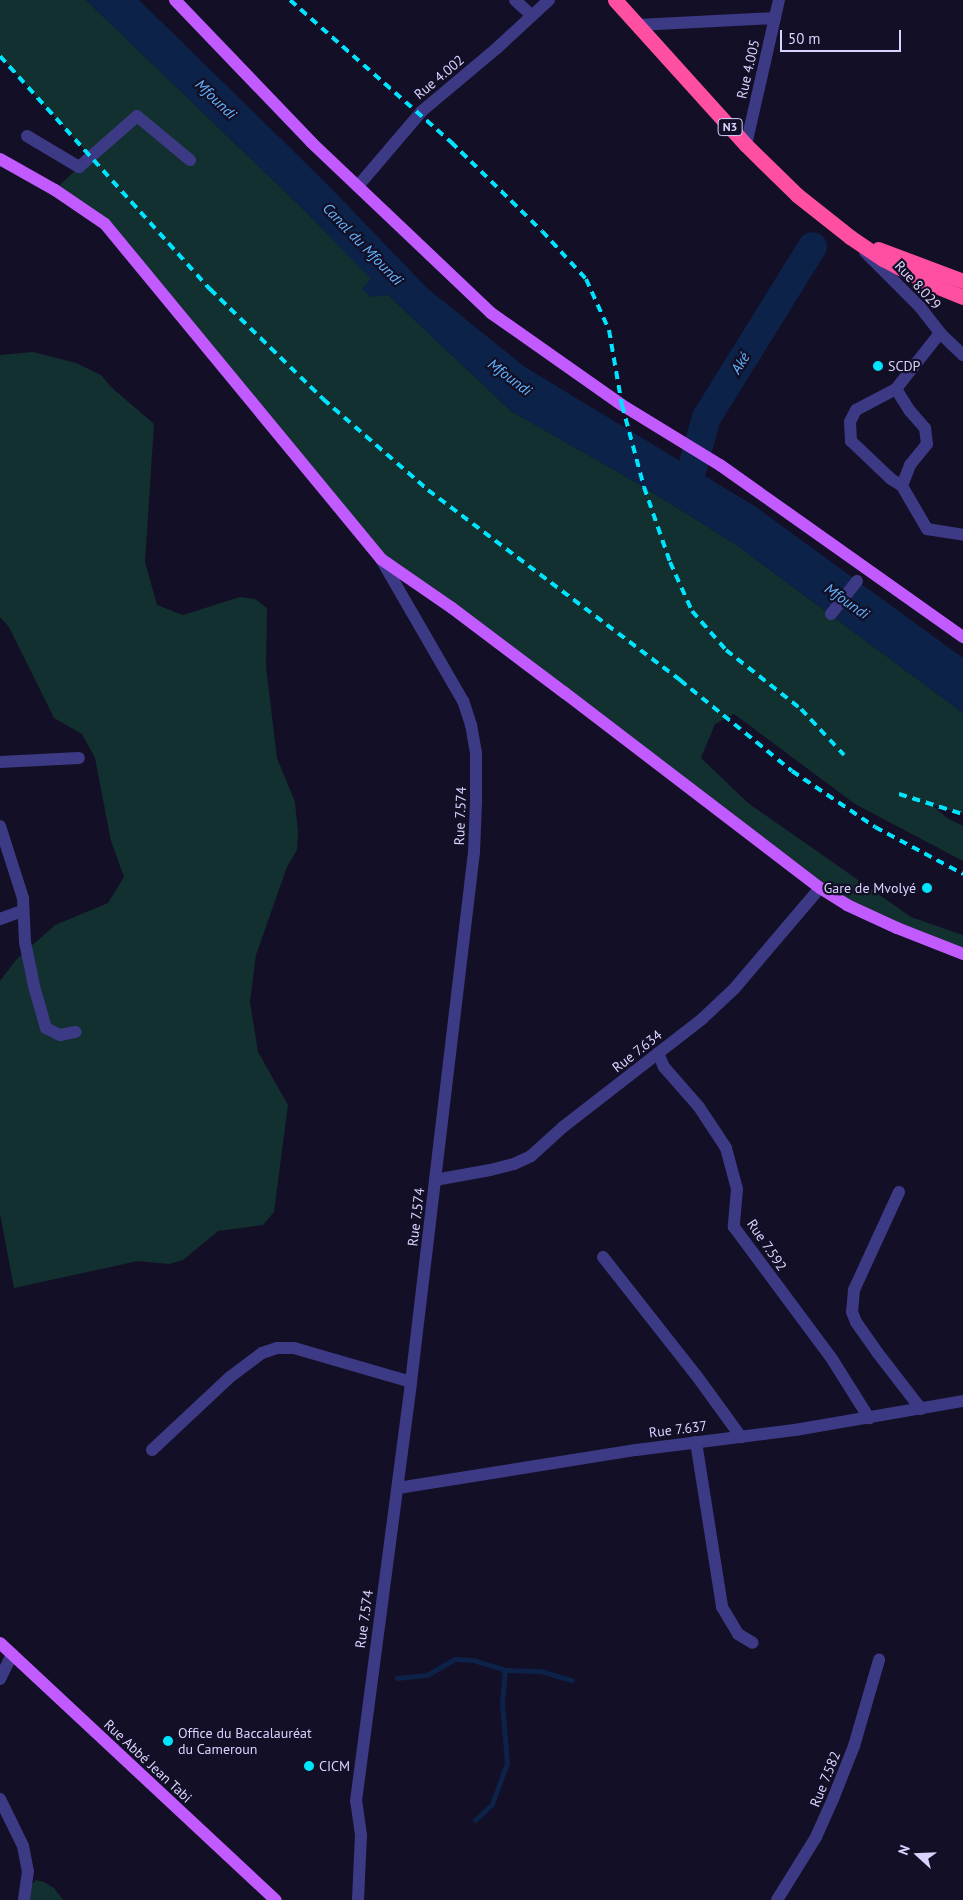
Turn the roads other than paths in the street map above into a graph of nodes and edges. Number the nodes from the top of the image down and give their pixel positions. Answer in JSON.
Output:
{"nodes":[{"id":1,"x":175,"y":0,"type":"edge"},
{"id":2,"x":515,"y":0,"type":"edge"},
{"id":3,"x":550,"y":0,"type":"edge"},
{"id":4,"x":615,"y":0,"type":"edge"},
{"id":5,"x":779,"y":0,"type":"edge"},
{"id":6,"x":532,"y":16,"type":"junction"},
{"id":7,"x":775,"y":18,"type":"junction"},
{"id":8,"x":638,"y":25,"type":"junction"},
{"id":9,"x":27,"y":136,"type":"dead end"},
{"id":10,"x":746,"y":145,"type":"junction"},
{"id":11,"x":0,"y":159,"type":"edge"},
{"id":12,"x":190,"y":160,"type":"dead end"},
{"id":13,"x":358,"y":186,"type":"junction"},
{"id":14,"x":854,"y":239,"type":"junction"},
{"id":15,"x":963,"y":281,"type":"edge"},
{"id":16,"x":963,"y":297,"type":"edge"},
{"id":17,"x":940,"y":333,"type":"junction"},
{"id":18,"x":963,"y":355,"type":"edge"},
{"id":19,"x":896,"y":389,"type":"junction"},
{"id":20,"x":902,"y":486,"type":"junction"},
{"id":21,"x":963,"y":535,"type":"edge"},
{"id":22,"x":381,"y":559,"type":"junction"},
{"id":23,"x":857,"y":581,"type":"dead end"},
{"id":24,"x":831,"y":614,"type":"dead end"},
{"id":25,"x":963,"y":637,"type":"edge"},
{"id":26,"x":79,"y":758,"type":"dead end"},
{"id":27,"x":0,"y":762,"type":"edge"},
{"id":28,"x":0,"y":826,"type":"edge"},
{"id":29,"x":820,"y":888,"type":"junction"},
{"id":30,"x":22,"y":911,"type":"junction"},
{"id":31,"x":0,"y":919,"type":"edge"},
{"id":32,"x":963,"y":954,"type":"edge"},
{"id":33,"x":76,"y":1032,"type":"dead end"},
{"id":34,"x":658,"y":1053,"type":"junction"},
{"id":35,"x":435,"y":1180,"type":"junction"},
{"id":36,"x":899,"y":1192,"type":"dead end"},
{"id":37,"x":603,"y":1257,"type":"dead end"},
{"id":38,"x":412,"y":1382,"type":"junction"},
{"id":39,"x":963,"y":1401,"type":"edge"},
{"id":40,"x":921,"y":1409,"type":"junction"},
{"id":41,"x":870,"y":1418,"type":"junction"},
{"id":42,"x":741,"y":1437,"type":"junction"},
{"id":43,"x":696,"y":1442,"type":"junction"},
{"id":44,"x":152,"y":1450,"type":"dead end"},
{"id":45,"x":398,"y":1488,"type":"junction"},
{"id":46,"x":0,"y":1643,"type":"edge"},
{"id":47,"x":753,"y":1643,"type":"dead end"},
{"id":48,"x":12,"y":1654,"type":"junction"},
{"id":49,"x":879,"y":1660,"type":"dead end"},
{"id":50,"x":0,"y":1679,"type":"edge"},
{"id":51,"x":0,"y":1799,"type":"edge"},
{"id":52,"x":24,"y":1900,"type":"edge"},
{"id":53,"x":276,"y":1900,"type":"edge"},
{"id":54,"x":358,"y":1900,"type":"edge"},
{"id":55,"x":777,"y":1900,"type":"edge"}],
"edges":[{"from":1,"to":13,"type":"main road"},
{"from":2,"to":6,"type":"street"},
{"from":3,"to":6,"type":"street","name":"Rue 4.002"},
{"from":4,"to":8,"type":"highway","number":"N3"},
{"from":5,"to":7,"type":"street","name":"Rue 4.005"},
{"from":6,"to":13,"type":"street","name":"Rue 4.002"},
{"from":7,"to":8,"type":"street"},
{"from":7,"to":10,"type":"street","name":"Rue 4.005"},
{"from":8,"to":10,"type":"highway","number":"N3"},
{"from":9,"to":12,"type":"street"},
{"from":10,"to":14,"type":"highway","number":"N3"},
{"from":11,"to":22,"type":"main road"},
{"from":13,"to":25,"type":"main road"},
{"from":14,"to":15,"type":"highway","number":"N3"},
{"from":14,"to":16,"type":"highway","number":"N3"},
{"from":14,"to":17,"type":"street","name":"Rue 8.029"},
{"from":17,"to":18,"type":"street","name":"Rue 8.029"},
{"from":17,"to":19,"type":"street"},
{"from":19,"to":20,"type":"street"},
{"from":19,"to":20,"type":"street"},
{"from":20,"to":21,"type":"street"},
{"from":22,"to":29,"type":"main road"},
{"from":22,"to":35,"type":"street","name":"Rue 7.574"},
{"from":23,"to":24,"type":"street"},
{"from":26,"to":27,"type":"street"},
{"from":28,"to":30,"type":"street"},
{"from":29,"to":32,"type":"main road"},
{"from":29,"to":34,"type":"street","name":"Rue 7.634"},
{"from":30,"to":31,"type":"street"},
{"from":30,"to":33,"type":"street"},
{"from":34,"to":35,"type":"street","name":"Rue 7.634"},
{"from":34,"to":41,"type":"street","name":"Rue 7.592"},
{"from":35,"to":38,"type":"street","name":"Rue 7.574"},
{"from":36,"to":40,"type":"street"},
{"from":37,"to":42,"type":"street"},
{"from":38,"to":44,"type":"street"},
{"from":38,"to":45,"type":"street","name":"Rue 7.574"},
{"from":39,"to":40,"type":"street","name":"Rue 7.637"},
{"from":40,"to":41,"type":"street","name":"Rue 7.637"},
{"from":41,"to":42,"type":"street","name":"Rue 7.637"},
{"from":42,"to":43,"type":"street","name":"Rue 7.637"},
{"from":43,"to":45,"type":"street","name":"Rue 7.637"},
{"from":43,"to":47,"type":"street"},
{"from":45,"to":54,"type":"street","name":"Rue 7.574"},
{"from":46,"to":48,"type":"main road","name":"Rue Abbé Jean Tabi"},
{"from":48,"to":50,"type":"street"},
{"from":48,"to":53,"type":"main road","name":"Rue Abbé Jean Tabi"},
{"from":49,"to":55,"type":"street","name":"Rue 7.582"},
{"from":51,"to":52,"type":"street"}]}
